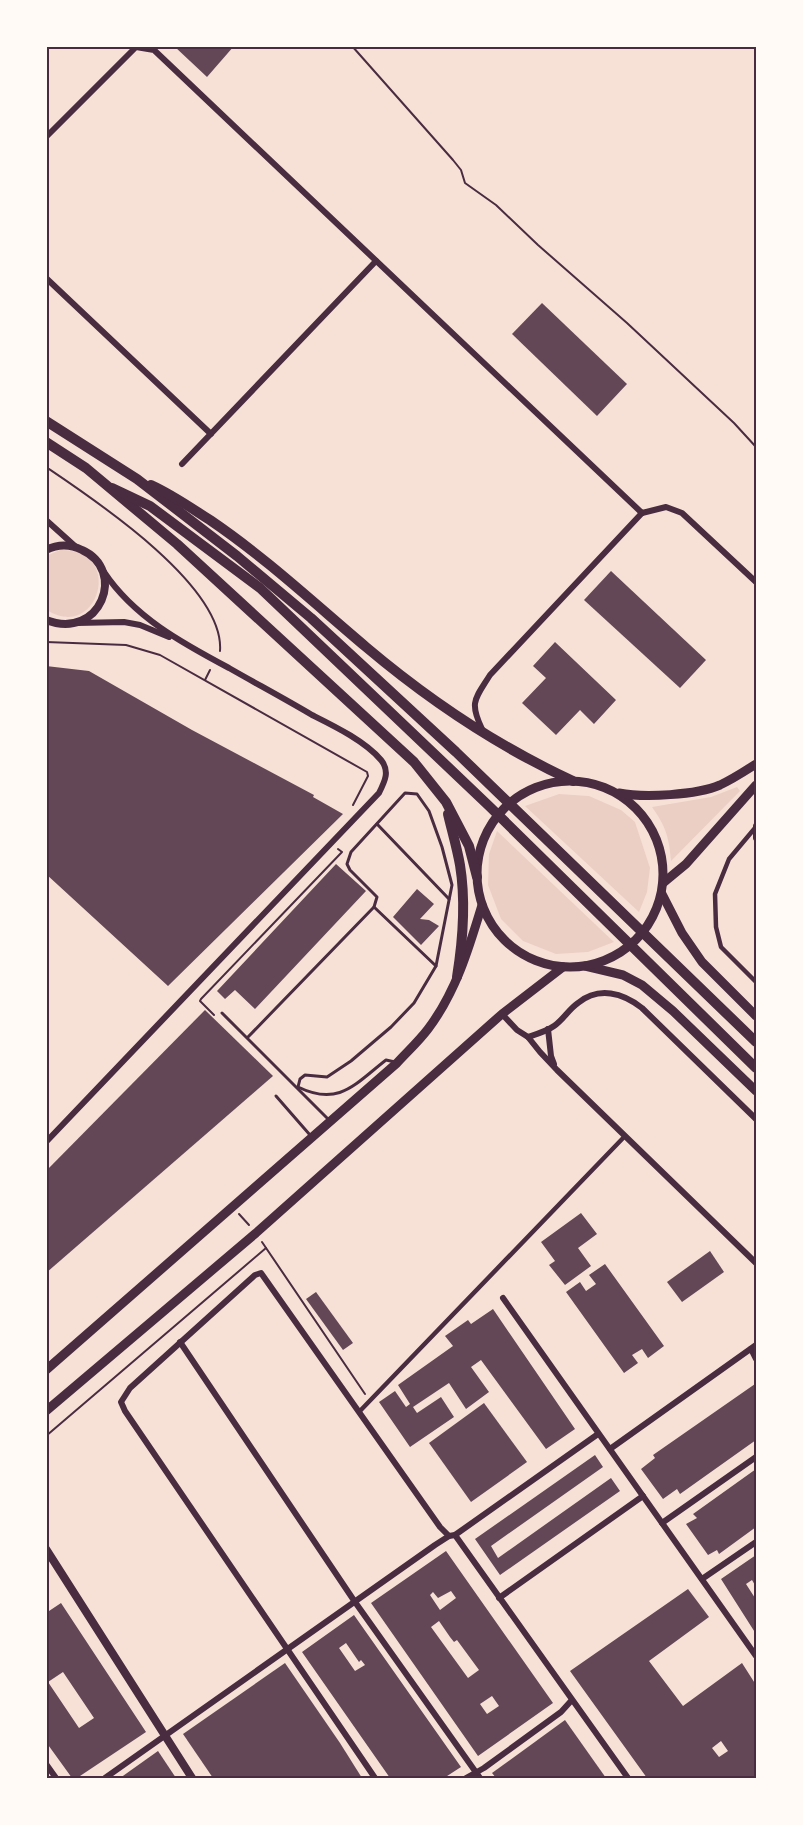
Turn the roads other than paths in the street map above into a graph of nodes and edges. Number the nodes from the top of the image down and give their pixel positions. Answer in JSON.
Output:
{"nodes":[{"id":1,"x":46,"y":136,"type":"edge"},
{"id":2,"x":376,"y":261,"type":"junction"},
{"id":3,"x":46,"y":278,"type":"edge"},
{"id":4,"x":46,"y":421,"type":"edge"},
{"id":5,"x":211,"y":434,"type":"junction"},
{"id":6,"x":46,"y":442,"type":"edge"},
{"id":7,"x":182,"y":464,"type":"dead end"},
{"id":8,"x":137,"y":479,"type":"junction"},
{"id":9,"x":112,"y":488,"type":"junction"},
{"id":10,"x":642,"y":513,"type":"junction"},
{"id":11,"x":46,"y":520,"type":"edge"},
{"id":12,"x":77,"y":547,"type":"junction"},
{"id":13,"x":46,"y":550,"type":"edge"},
{"id":14,"x":102,"y":569,"type":"junction"},
{"id":15,"x":756,"y":582,"type":"edge"},
{"id":16,"x":46,"y":620,"type":"edge"},
{"id":17,"x":56,"y":624,"type":"junction"},
{"id":18,"x":76,"y":624,"type":"junction"},
{"id":19,"x":46,"y":627,"type":"edge"},
{"id":20,"x":180,"y":641,"type":"junction"},
{"id":21,"x":484,"y":735,"type":"junction"},
{"id":22,"x":756,"y":764,"type":"edge"},
{"id":23,"x":573,"y":781,"type":"junction"},
{"id":24,"x":756,"y":785,"type":"edge"},
{"id":25,"x":614,"y":792,"type":"junction"},
{"id":26,"x":446,"y":802,"type":"junction"},
{"id":27,"x":377,"y":824,"type":"junction"},
{"id":28,"x":756,"y":827,"type":"edge"},
{"id":29,"x":756,"y":838,"type":"edge"},
{"id":30,"x":477,"y":877,"type":"junction"},
{"id":31,"x":663,"y":883,"type":"junction"},
{"id":32,"x":662,"y":894,"type":"junction"},
{"id":33,"x":449,"y":899,"type":"junction"},
{"id":34,"x":482,"y":905,"type":"junction"},
{"id":35,"x":374,"y":907,"type":"junction"},
{"id":36,"x":436,"y":966,"type":"junction"},
{"id":37,"x":585,"y":966,"type":"junction"},
{"id":38,"x":562,"y":967,"type":"junction"},
{"id":39,"x":457,"y":977,"type":"junction"},
{"id":40,"x":756,"y":982,"type":"edge"},
{"id":41,"x":222,"y":1013,"type":"dead end"},
{"id":42,"x":502,"y":1014,"type":"junction"},
{"id":43,"x":756,"y":1016,"type":"edge"},
{"id":44,"x":548,"y":1029,"type":"junction"},
{"id":45,"x":248,"y":1037,"type":"junction"},
{"id":46,"x":528,"y":1037,"type":"junction"},
{"id":47,"x":756,"y":1042,"type":"edge"},
{"id":48,"x":397,"y":1063,"type":"junction"},
{"id":49,"x":756,"y":1068,"type":"edge"},
{"id":50,"x":557,"y":1070,"type":"junction"},
{"id":51,"x":298,"y":1087,"type":"junction"},
{"id":52,"x":756,"y":1091,"type":"edge"},
{"id":53,"x":276,"y":1096,"type":"dead end"},
{"id":54,"x":756,"y":1119,"type":"edge"},
{"id":55,"x":329,"y":1121,"type":"junction"},
{"id":56,"x":312,"y":1136,"type":"junction"},
{"id":57,"x":625,"y":1136,"type":"junction"},
{"id":58,"x":46,"y":1142,"type":"edge"},
{"id":59,"x":756,"y":1263,"type":"edge"},
{"id":60,"x":503,"y":1298,"type":"dead end"},
{"id":61,"x":180,"y":1342,"type":"junction"},
{"id":62,"x":754,"y":1347,"type":"edge"},
{"id":63,"x":756,"y":1359,"type":"edge"},
{"id":64,"x":46,"y":1370,"type":"edge"},
{"id":65,"x":46,"y":1411,"type":"edge"},
{"id":66,"x":359,"y":1412,"type":"junction"},
{"id":67,"x":598,"y":1434,"type":"junction"},
{"id":68,"x":609,"y":1449,"type":"junction"},
{"id":69,"x":756,"y":1456,"type":"edge"},
{"id":70,"x":643,"y":1496,"type":"junction"},
{"id":71,"x":662,"y":1523,"type":"junction"},
{"id":72,"x":452,"y":1535,"type":"junction"},
{"id":73,"x":756,"y":1542,"type":"edge"},
{"id":74,"x":46,"y":1550,"type":"edge"},
{"id":75,"x":702,"y":1579,"type":"junction"},
{"id":76,"x":499,"y":1598,"type":"junction"},
{"id":77,"x":356,"y":1602,"type":"junction"},
{"id":78,"x":286,"y":1650,"type":"junction"},
{"id":79,"x":756,"y":1656,"type":"edge"},
{"id":80,"x":572,"y":1701,"type":"junction"},
{"id":81,"x":165,"y":1735,"type":"junction"},
{"id":82,"x":46,"y":1764,"type":"edge"},
{"id":83,"x":475,"y":1772,"type":"junction"},
{"id":84,"x":56,"y":1779,"type":"edge"},
{"id":85,"x":105,"y":1779,"type":"edge"},
{"id":86,"x":192,"y":1779,"type":"edge"},
{"id":87,"x":375,"y":1779,"type":"edge"},
{"id":88,"x":465,"y":1779,"type":"edge"},
{"id":89,"x":480,"y":1779,"type":"edge"},
{"id":90,"x":628,"y":1779,"type":"edge"}],
"edges":[{"from":1,"to":2,"type":"street"},
{"from":2,"to":5,"type":"street"},
{"from":2,"to":10,"type":"street"},
{"from":3,"to":5,"type":"street"},
{"from":4,"to":8,"type":"highway"},
{"from":5,"to":7,"type":"street"},
{"from":6,"to":9,"type":"highway"},
{"from":8,"to":21,"type":"highway"},
{"from":8,"to":47,"type":"highway"},
{"from":9,"to":26,"type":"highway"},
{"from":9,"to":49,"type":"highway"},
{"from":10,"to":15,"type":"street"},
{"from":10,"to":21,"type":"street"},
{"from":11,"to":12,"type":"street"},
{"from":12,"to":13,"type":"street"},
{"from":12,"to":14,"type":"street"},
{"from":14,"to":18,"type":"street"},
{"from":14,"to":20,"type":"street"},
{"from":16,"to":17,"type":"street"},
{"from":17,"to":18,"type":"street"},
{"from":17,"to":19,"type":"street"},
{"from":18,"to":20,"type":"street"},
{"from":20,"to":58,"type":"street"},
{"from":21,"to":23,"type":"highway"},
{"from":22,"to":25,"type":"main road"},
{"from":23,"to":25,"type":"main road"},
{"from":23,"to":30,"type":"main road"},
{"from":24,"to":31,"type":"main road"},
{"from":25,"to":31,"type":"main road"},
{"from":26,"to":30,"type":"highway"},
{"from":26,"to":39,"type":"highway"},
{"from":27,"to":33,"type":"lane"},
{"from":27,"to":33,"type":"lane"},
{"from":27,"to":35,"type":"lane"},
{"from":28,"to":29,"type":"street"},
{"from":28,"to":40,"type":"street"},
{"from":30,"to":34,"type":"main road"},
{"from":31,"to":32,"type":"main road"},
{"from":32,"to":37,"type":"main road"},
{"from":32,"to":43,"type":"main road"},
{"from":33,"to":36,"type":"lane"},
{"from":34,"to":38,"type":"main road"},
{"from":34,"to":39,"type":"main road"},
{"from":35,"to":36,"type":"lane"},
{"from":35,"to":45,"type":"lane"},
{"from":36,"to":51,"type":"lane"},
{"from":37,"to":38,"type":"main road"},
{"from":37,"to":52,"type":"main road"},
{"from":38,"to":42,"type":"main road"},
{"from":39,"to":48,"type":"main road"},
{"from":41,"to":45,"type":"lane"},
{"from":42,"to":46,"type":"street"},
{"from":42,"to":65,"type":"main road"},
{"from":44,"to":46,"type":"street"},
{"from":44,"to":50,"type":"street"},
{"from":44,"to":54,"type":"street"},
{"from":45,"to":51,"type":"lane"},
{"from":46,"to":50,"type":"street"},
{"from":48,"to":51,"type":"lane"},
{"from":48,"to":55,"type":"main road"},
{"from":50,"to":57,"type":"street"},
{"from":51,"to":55,"type":"lane"},
{"from":53,"to":56,"type":"lane"},
{"from":55,"to":56,"type":"main road"},
{"from":56,"to":64,"type":"main road"},
{"from":57,"to":59,"type":"street"},
{"from":57,"to":66,"type":"street"},
{"from":60,"to":67,"type":"street"},
{"from":61,"to":66,"type":"street"},
{"from":61,"to":77,"type":"street"},
{"from":61,"to":78,"type":"street"},
{"from":62,"to":63,"type":"street"},
{"from":62,"to":68,"type":"street"},
{"from":66,"to":72,"type":"street"},
{"from":67,"to":68,"type":"street"},
{"from":67,"to":72,"type":"street"},
{"from":68,"to":70,"type":"street"},
{"from":69,"to":71,"type":"street"},
{"from":70,"to":71,"type":"street"},
{"from":70,"to":76,"type":"street"},
{"from":71,"to":75,"type":"street"},
{"from":72,"to":76,"type":"street"},
{"from":72,"to":77,"type":"street"},
{"from":73,"to":75,"type":"street"},
{"from":74,"to":81,"type":"street"},
{"from":75,"to":79,"type":"street"},
{"from":76,"to":80,"type":"street"},
{"from":77,"to":78,"type":"street"},
{"from":77,"to":83,"type":"street"},
{"from":78,"to":81,"type":"street"},
{"from":78,"to":87,"type":"street"},
{"from":80,"to":83,"type":"street"},
{"from":80,"to":90,"type":"street"},
{"from":81,"to":85,"type":"street"},
{"from":81,"to":86,"type":"street"},
{"from":82,"to":84,"type":"street"},
{"from":83,"to":88,"type":"street"},
{"from":83,"to":89,"type":"street"}]}
